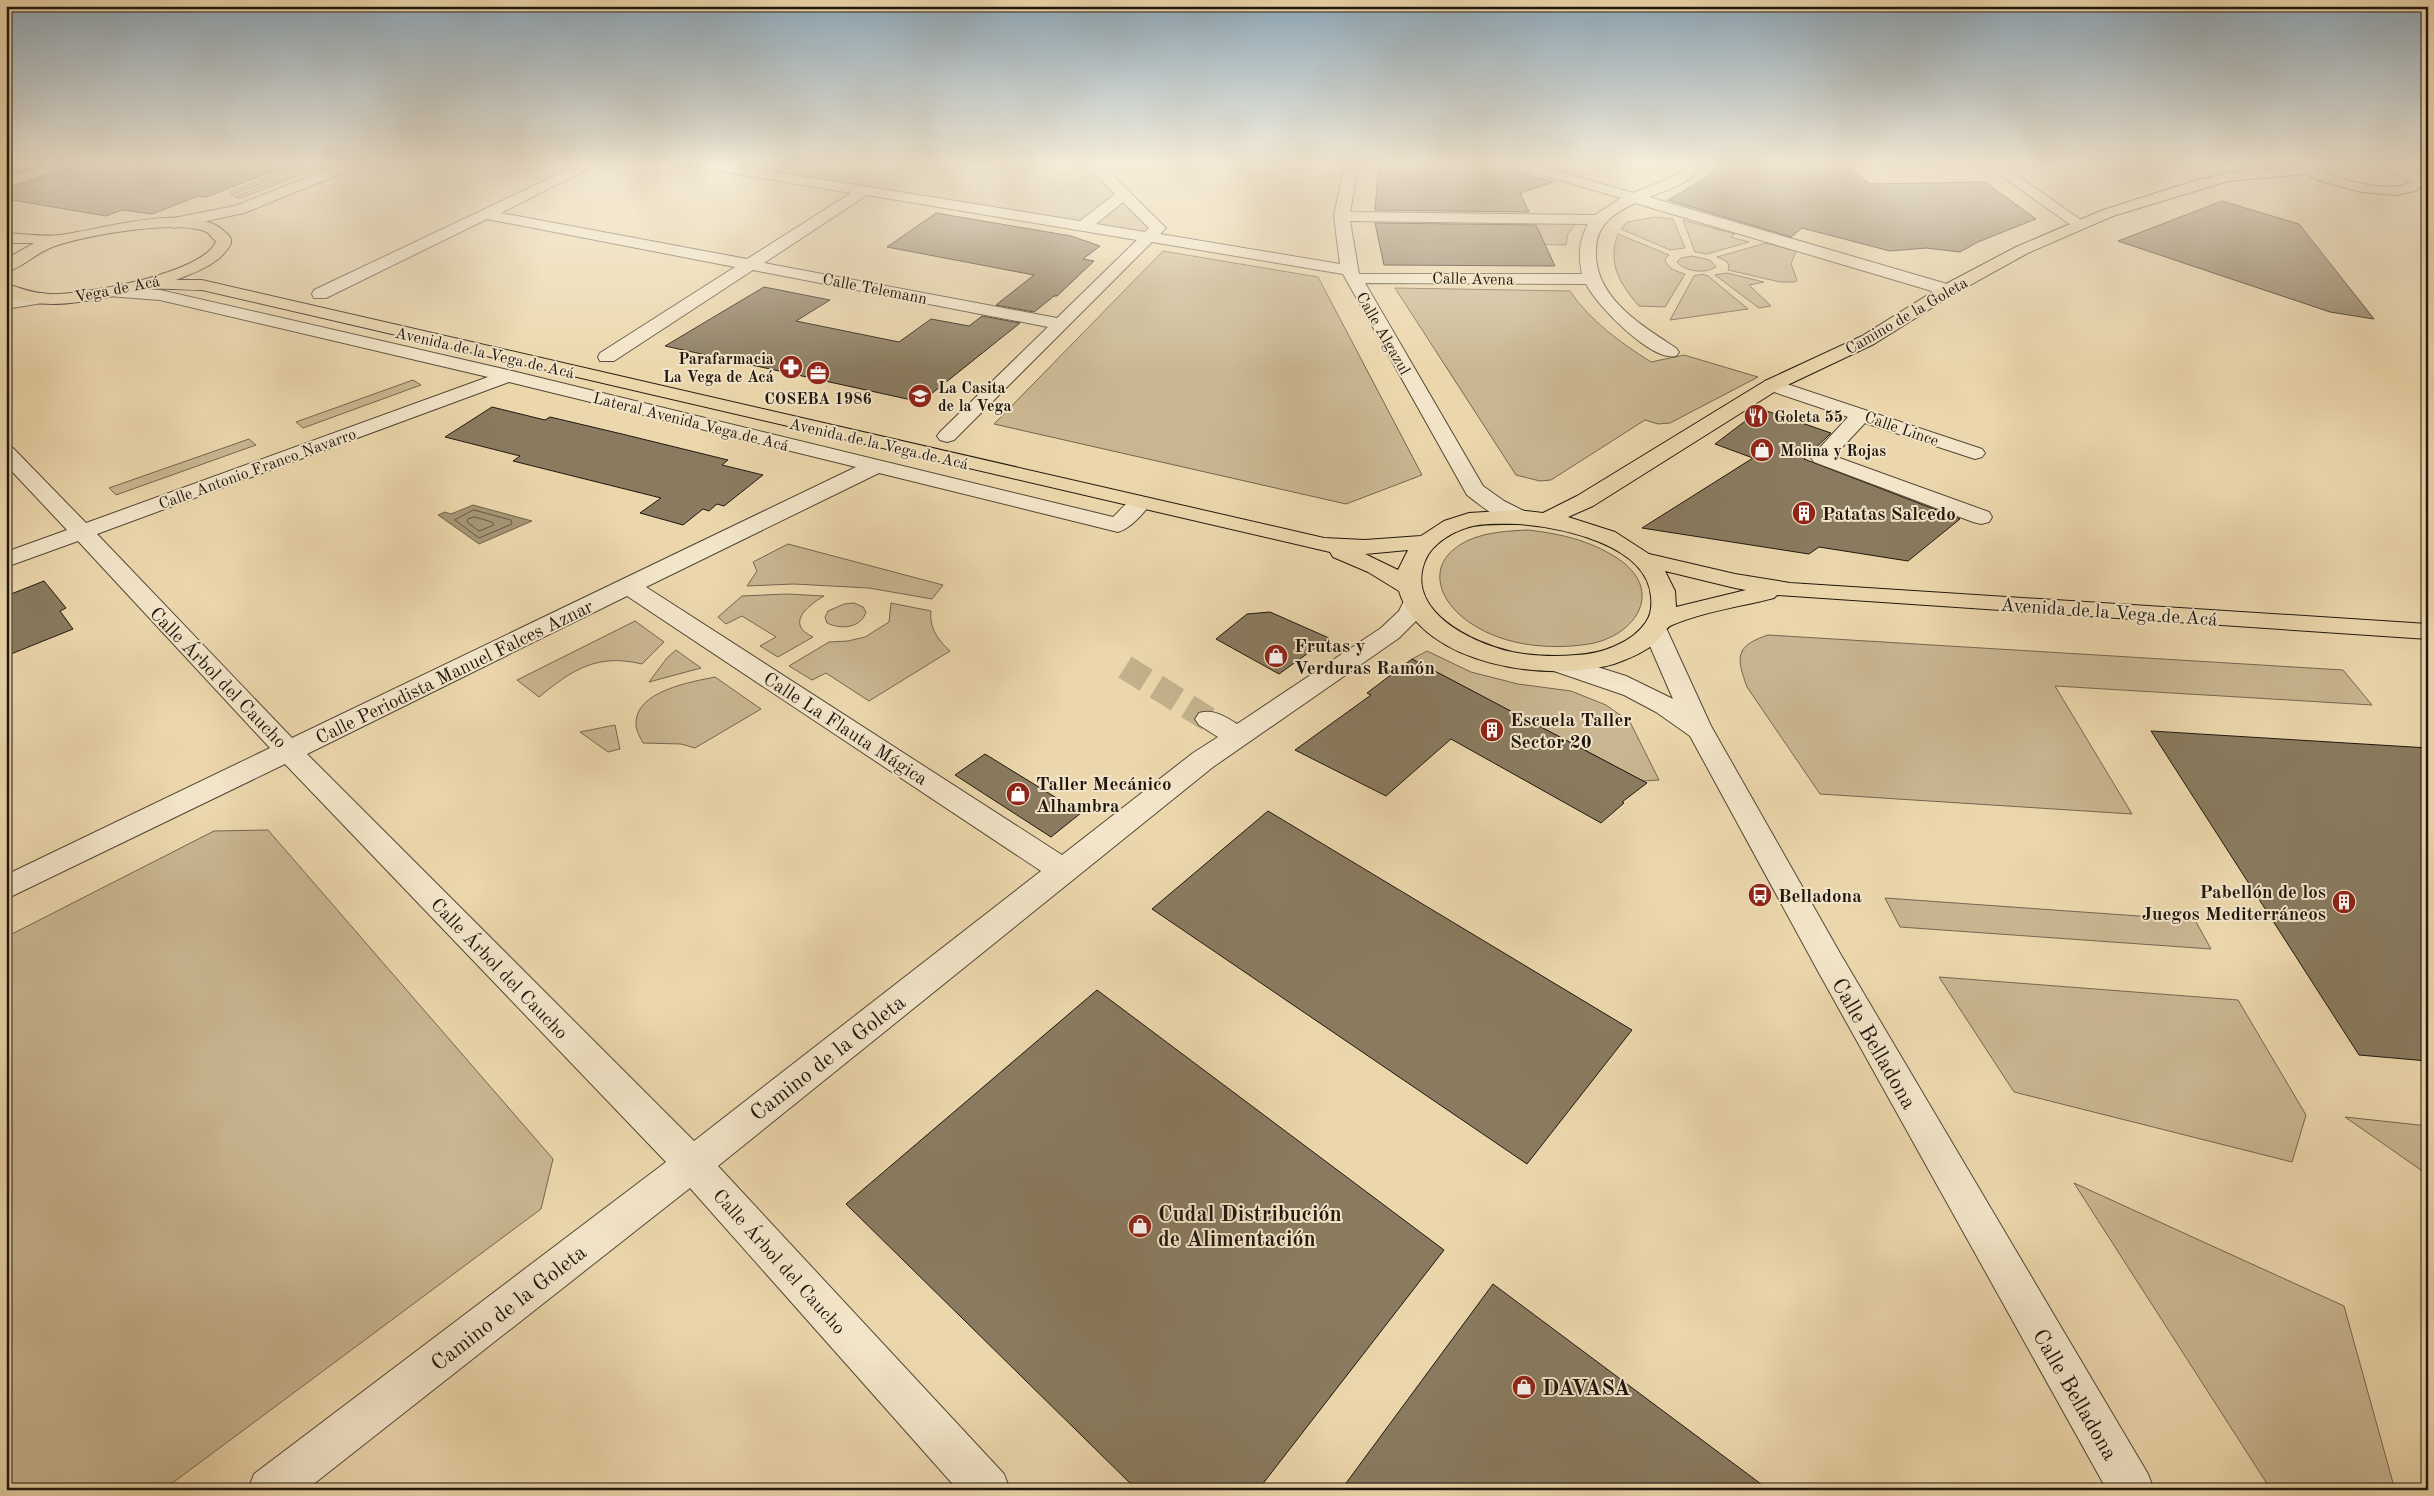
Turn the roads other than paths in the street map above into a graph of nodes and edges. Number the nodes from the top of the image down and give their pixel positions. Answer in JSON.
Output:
{"nodes":[{"id":1,"x":101,"y":232,"type":"edge"},
{"id":2,"x":216,"y":232,"type":"edge"},
{"id":3,"x":447,"y":232,"type":"edge"},
{"id":4,"x":578,"y":232,"type":"edge"},
{"id":5,"x":802,"y":232,"type":"edge"},
{"id":6,"x":1115,"y":232,"type":"edge"},
{"id":7,"x":1154,"y":232,"type":"edge"},
{"id":8,"x":1344,"y":232,"type":"edge"},
{"id":9,"x":1590,"y":232,"type":"edge"},
{"id":10,"x":1749,"y":232,"type":"edge"},
{"id":11,"x":2064,"y":232,"type":"edge"},
{"id":12,"x":74,"y":237,"type":"junction"},
{"id":13,"x":1149,"y":237,"type":"junction"},
{"id":14,"x":6,"y":239,"type":"edge"},
{"id":15,"x":28,"y":253,"type":"junction"},
{"id":16,"x":752,"y":265,"type":"junction"},
{"id":17,"x":6,"y":267,"type":"edge"},
{"id":18,"x":188,"y":270,"type":"junction"},
{"id":19,"x":1351,"y":274,"type":"junction"},
{"id":20,"x":1592,"y":279,"type":"junction"},
{"id":21,"x":149,"y":285,"type":"junction"},
{"id":22,"x":202,"y":285,"type":"junction"},
{"id":23,"x":6,"y":290,"type":"edge"},
{"id":24,"x":1948,"y":290,"type":"junction"},
{"id":25,"x":114,"y":292,"type":"junction"},
{"id":26,"x":320,"y":294,"type":"dead end"},
{"id":27,"x":42,"y":298,"type":"junction"},
{"id":28,"x":6,"y":304,"type":"edge"},
{"id":29,"x":1060,"y":324,"type":"junction"},
{"id":30,"x":1670,"y":352,"type":"dead end"},
{"id":31,"x":607,"y":357,"type":"dead end"},
{"id":32,"x":508,"y":376,"type":"junction"},
{"id":33,"x":1772,"y":385,"type":"junction"},
{"id":34,"x":1862,"y":414,"type":"junction"},
{"id":35,"x":947,"y":436,"type":"dead end"},
{"id":36,"x":6,"y":452,"type":"edge"},
{"id":37,"x":1975,"y":453,"type":"dead end"},
{"id":38,"x":874,"y":466,"type":"junction"},
{"id":39,"x":1475,"y":490,"type":"junction"},
{"id":40,"x":1585,"y":501,"type":"junction"},
{"id":41,"x":1140,"y":502,"type":"junction"},
{"id":42,"x":1518,"y":517,"type":"junction"},
{"id":43,"x":1981,"y":517,"type":"dead end"},
{"id":44,"x":1547,"y":519,"type":"junction"},
{"id":45,"x":1468,"y":521,"type":"junction"},
{"id":46,"x":1574,"y":525,"type":"junction"},
{"id":47,"x":81,"y":532,"type":"junction"},
{"id":48,"x":1427,"y":542,"type":"junction"},
{"id":49,"x":1324,"y":545,"type":"junction"},
{"id":50,"x":6,"y":560,"type":"edge"},
{"id":51,"x":1642,"y":560,"type":"junction"},
{"id":52,"x":628,"y":586,"type":"junction"},
{"id":53,"x":1790,"y":590,"type":"junction"},
{"id":54,"x":1412,"y":594,"type":"junction"},
{"id":55,"x":1659,"y":625,"type":"junction"},
{"id":56,"x":1442,"y":630,"type":"junction"},
{"id":57,"x":2428,"y":632,"type":"edge"},
{"id":58,"x":1390,"y":633,"type":"junction"},
{"id":59,"x":1560,"y":664,"type":"junction"},
{"id":60,"x":1700,"y":730,"type":"junction"},
{"id":61,"x":288,"y":751,"type":"junction"},
{"id":62,"x":1064,"y":871,"type":"junction"},
{"id":63,"x":6,"y":888,"type":"edge"},
{"id":64,"x":692,"y":1164,"type":"junction"},
{"id":65,"x":270,"y":1490,"type":"edge"},
{"id":66,"x":988,"y":1490,"type":"edge"},
{"id":67,"x":2132,"y":1490,"type":"edge"}],
"edges":[{"from":1,"to":12,"type":"main road"},
{"from":2,"to":18,"type":"main road","name":"Vega de Acá"},
{"from":3,"to":26,"type":"street"},
{"from":4,"to":16,"type":"street","name":"Calle Telemann"},
{"from":5,"to":16,"type":"street"},
{"from":6,"to":13,"type":"street","name":"Calle Avena"},
{"from":7,"to":13,"type":"street"},
{"from":8,"to":19,"type":"street","name":"Calle Algazul"},
{"from":9,"to":20,"type":"street"},
{"from":10,"to":24,"type":"street"},
{"from":11,"to":24,"type":"main road","name":"Camino de la Goleta"},
{"from":12,"to":14,"type":"main road"},
{"from":12,"to":15,"type":"main road"},
{"from":13,"to":19,"type":"street","name":"Calle Avena"},
{"from":13,"to":29,"type":"street"},
{"from":14,"to":15,"type":"main road"},
{"from":15,"to":17,"type":"main road"},
{"from":16,"to":29,"type":"street","name":"Calle Telemann"},
{"from":16,"to":31,"type":"street"},
{"from":18,"to":21,"type":"main road","name":"Vega de Acá"},
{"from":18,"to":22,"type":"main road"},
{"from":19,"to":20,"type":"street","name":"Calle Avena"},
{"from":19,"to":39,"type":"street","name":"Calle Algazul"},
{"from":20,"to":30,"type":"street"},
{"from":21,"to":22,"type":"main road","name":"Avenida de la Vega de Acá"},
{"from":21,"to":25,"type":"main road","name":"Vega de Acá"},
{"from":22,"to":41,"type":"main road","name":"Avenida de la Vega de Acá"},
{"from":23,"to":27,"type":"main road","name":"Vega de Acá"},
{"from":24,"to":33,"type":"main road","name":"Camino de la Goleta"},
{"from":25,"to":27,"type":"main road","name":"Vega de Acá"},
{"from":25,"to":32,"type":"street","name":"Lateral Avenida Vega de Acá"},
{"from":27,"to":28,"type":"street"},
{"from":29,"to":35,"type":"street"},
{"from":32,"to":38,"type":"street","name":"Lateral Avenida Vega de Acá"},
{"from":32,"to":47,"type":"street","name":"Calle Antonio Franco Navarro"},
{"from":33,"to":34,"type":"street","name":"Calle Lince"},
{"from":33,"to":40,"type":"main road","name":"Camino de la Goleta"},
{"from":34,"to":37,"type":"street","name":"Calle Lince"},
{"from":34,"to":43,"type":"street"},
{"from":36,"to":47,"type":"street","name":"Calle Árbol del Caucho"},
{"from":38,"to":41,"type":"street","name":"Lateral Avenida Vega de Acá"},
{"from":38,"to":52,"type":"street","name":"Calle Periodista Manuel Falces Aznar"},
{"from":39,"to":42,"type":"street","name":"Calle Algazul"},
{"from":39,"to":45,"type":"street"},
{"from":40,"to":44,"type":"main road","name":"Camino de la Goleta"},
{"from":40,"to":46,"type":"main road"},
{"from":41,"to":49,"type":"main road","name":"Avenida de la Vega de Acá"},
{"from":42,"to":44,"type":"main road"},
{"from":42,"to":45,"type":"main road"},
{"from":44,"to":46,"type":"main road"},
{"from":45,"to":48,"type":"main road"},
{"from":46,"to":51,"type":"main road"},
{"from":47,"to":50,"type":"street","name":"Calle Antonio Franco Navarro"},
{"from":47,"to":61,"type":"street","name":"Calle Árbol del Caucho"},
{"from":48,"to":49,"type":"main road","name":"Avenida de la Vega de Acá"},
{"from":48,"to":54,"type":"main road"},
{"from":49,"to":54,"type":"main road","name":"Avenida de la Vega de Acá"},
{"from":51,"to":53,"type":"main road","name":"Avenida de la Vega de Acá"},
{"from":51,"to":55,"type":"main road"},
{"from":52,"to":61,"type":"street","name":"Calle Periodista Manuel Falces Aznar"},
{"from":52,"to":62,"type":"street","name":"Calle La Flauta Mágica"},
{"from":53,"to":55,"type":"main road","name":"Avenida de la Vega de Acá"},
{"from":53,"to":57,"type":"main road","name":"Avenida de la Vega de Acá"},
{"from":54,"to":56,"type":"main road","name":"Avenida de la Vega de Acá"},
{"from":54,"to":58,"type":"street","name":"Camino de la Goleta"},
{"from":55,"to":59,"type":"main road","name":"Avenida de la Vega de Acá"},
{"from":55,"to":60,"type":"street"},
{"from":56,"to":58,"type":"street","name":"Camino de la Goleta"},
{"from":56,"to":59,"type":"main road","name":"Avenida de la Vega de Acá"},
{"from":58,"to":62,"type":"street","name":"Camino de la Goleta"},
{"from":59,"to":60,"type":"street","name":"Calle Belladona"},
{"from":60,"to":67,"type":"street","name":"Calle Belladona"},
{"from":61,"to":63,"type":"street","name":"Calle Periodista Manuel Falces Aznar"},
{"from":61,"to":64,"type":"street","name":"Calle Árbol del Caucho"},
{"from":62,"to":64,"type":"street","name":"Camino de la Goleta"},
{"from":64,"to":65,"type":"street","name":"Camino de la Goleta"},
{"from":64,"to":66,"type":"street","name":"Calle Árbol del Caucho"}]}
